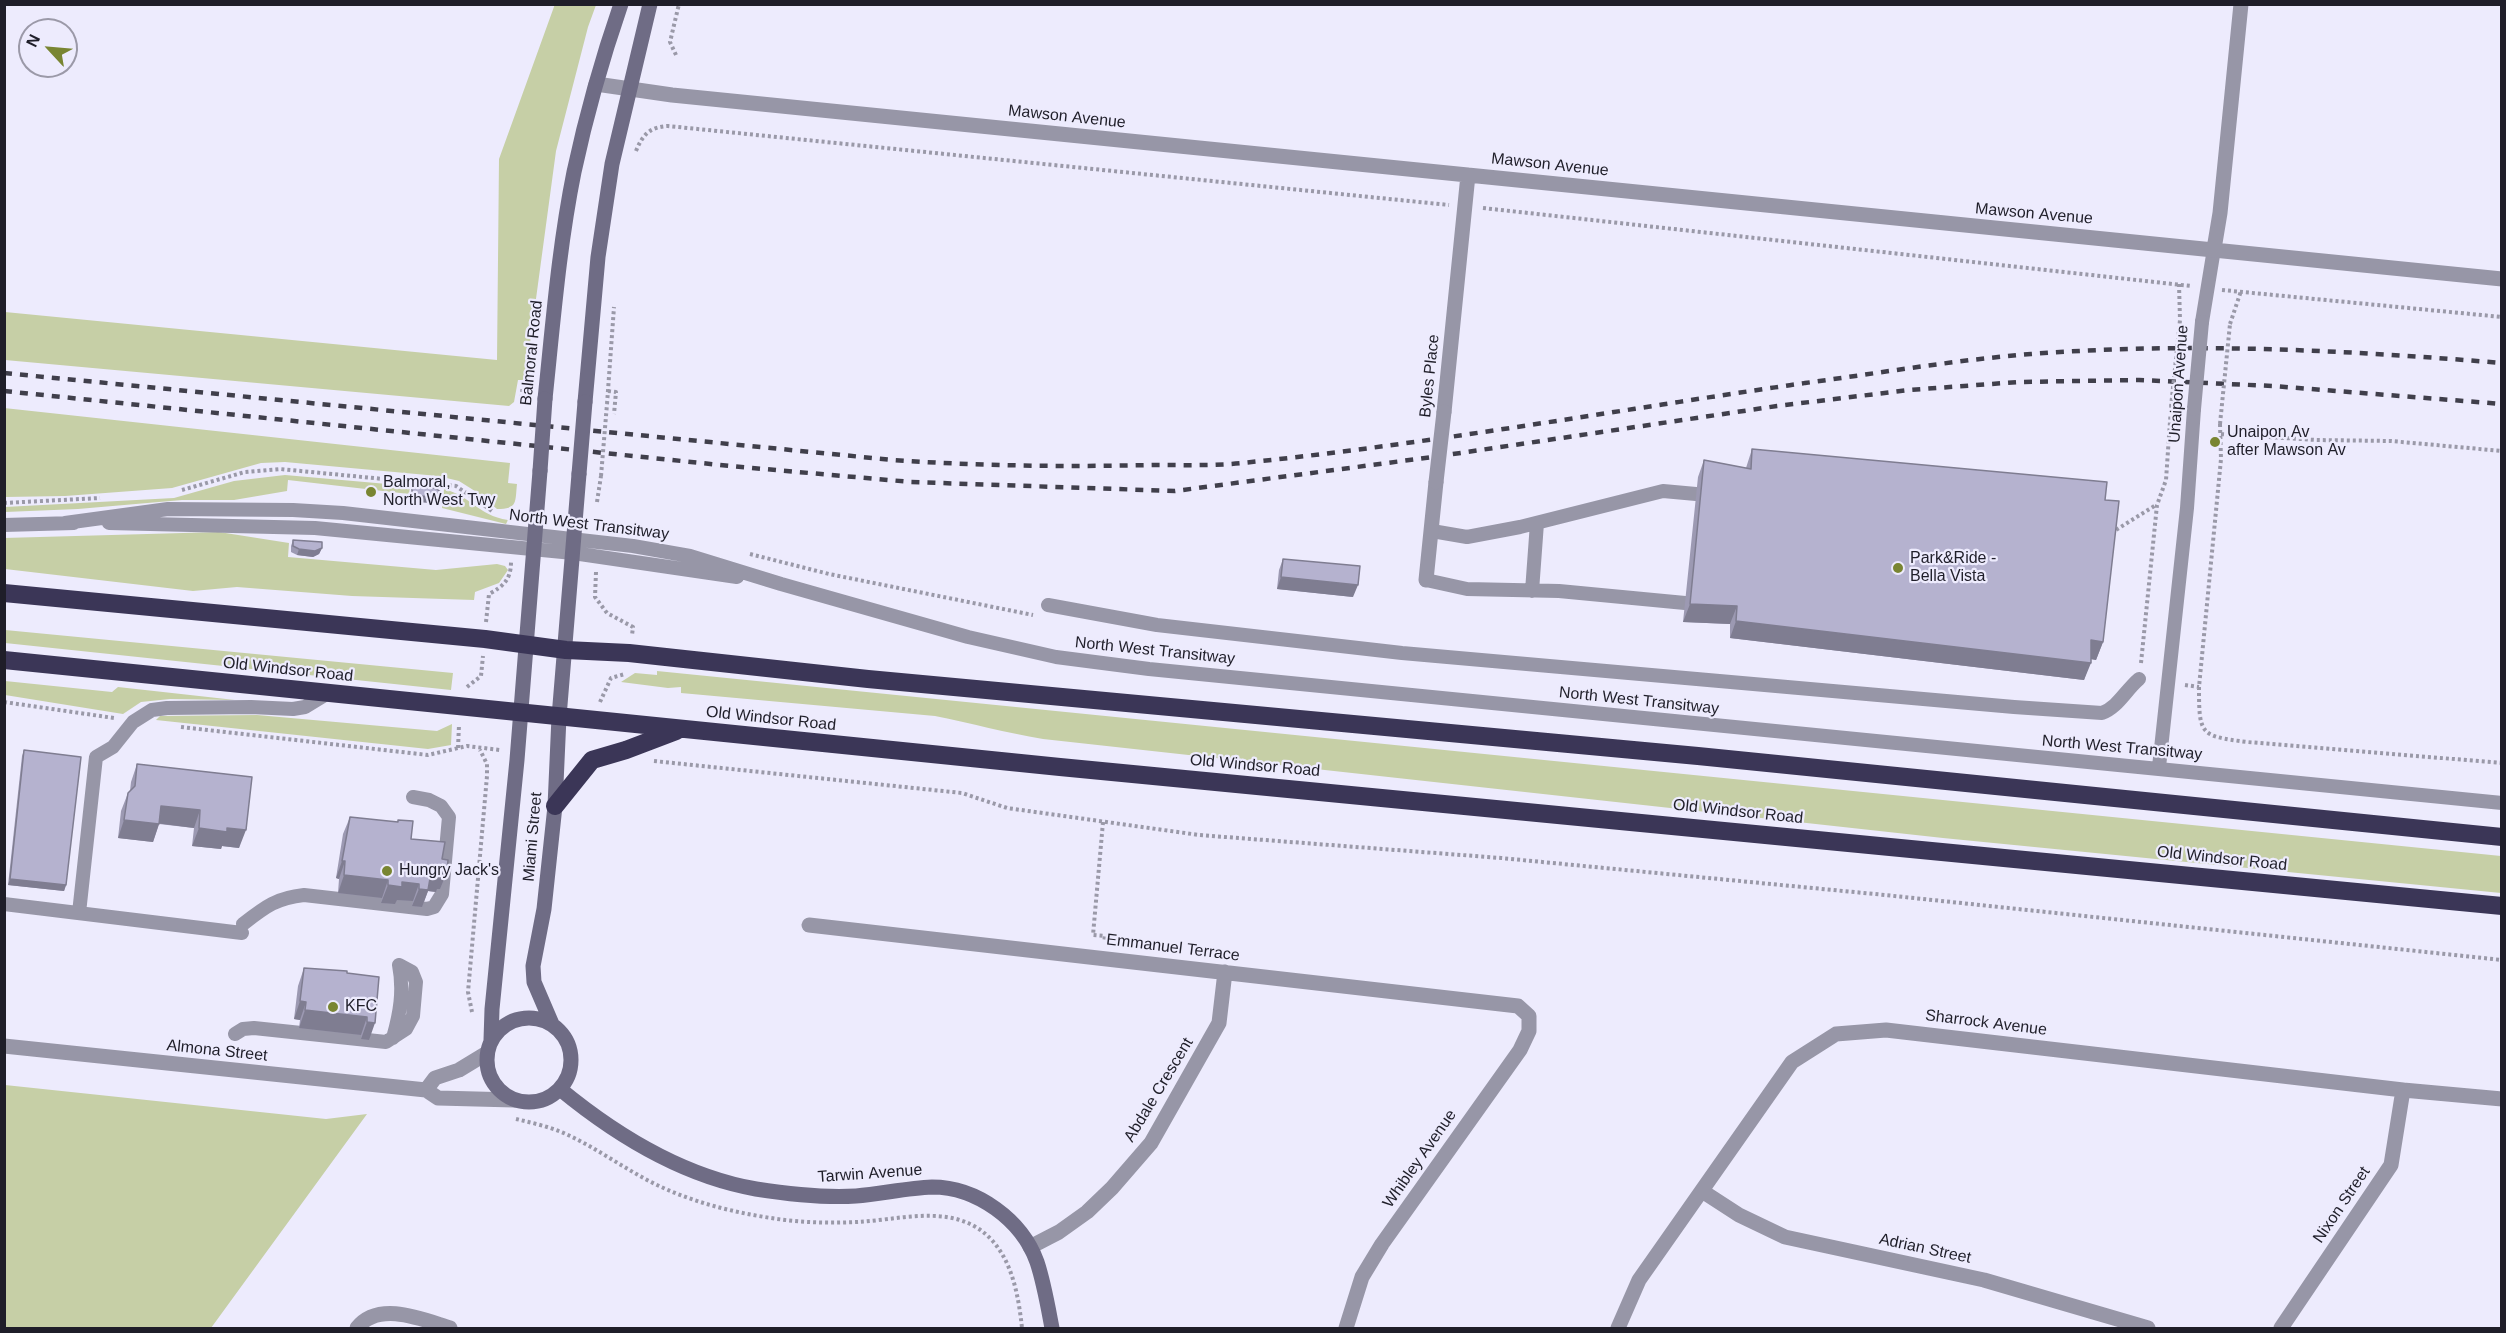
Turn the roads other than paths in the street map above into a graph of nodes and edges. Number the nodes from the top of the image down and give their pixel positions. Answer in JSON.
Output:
{"nodes":[{"id":1,"x":621,"y":4,"type":"edge"},
{"id":2,"x":650,"y":4,"type":"edge"},
{"id":3,"x":2241,"y":4,"type":"edge"},
{"id":4,"x":596,"y":84,"type":"junction"},
{"id":5,"x":630,"y":89,"type":"junction"},
{"id":6,"x":1468,"y":175,"type":"junction"},
{"id":7,"x":2214,"y":249,"type":"junction"},
{"id":8,"x":2502,"y":279,"type":"edge"},
{"id":9,"x":1696,"y":494,"type":"dead end"},
{"id":10,"x":1537,"y":523,"type":"junction"},
{"id":11,"x":4,"y":525,"type":"edge"},
{"id":12,"x":1432,"y":531,"type":"junction"},
{"id":13,"x":534,"y":542,"type":"junction"},
{"id":14,"x":573,"y":546,"type":"junction"},
{"id":15,"x":1426,"y":580,"type":"joint"},
{"id":16,"x":1532,"y":591,"type":"junction"},
{"id":17,"x":4,"y":593,"type":"edge"},
{"id":18,"x":1685,"y":603,"type":"dead end"},
{"id":19,"x":1048,"y":605,"type":"dead end"},
{"id":20,"x":526,"y":644,"type":"junction"},
{"id":21,"x":566,"y":650,"type":"junction"},
{"id":22,"x":4,"y":660,"type":"edge"},
{"id":23,"x":2139,"y":679,"type":"road end"},
{"id":24,"x":328,"y":693,"type":"junction"},
{"id":25,"x":520,"y":713,"type":"junction"},
{"id":26,"x":560,"y":717,"type":"junction"},
{"id":27,"x":680,"y":729,"type":"junction"},
{"id":28,"x":2159,"y":767,"type":"junction"},
{"id":29,"x":413,"y":797,"type":"dead end"},
{"id":30,"x":2502,"y":803,"type":"edge"},
{"id":31,"x":555,"y":806,"type":"junction"},
{"id":32,"x":2502,"y":837,"type":"edge"},
{"id":33,"x":4,"y":904,"type":"edge"},
{"id":34,"x":2502,"y":906,"type":"edge"},
{"id":35,"x":79,"y":913,"type":"junction"},
{"id":36,"x":808,"y":925,"type":"dead end"},
{"id":37,"x":399,"y":965,"type":"dead end"},
{"id":38,"x":1225,"y":972,"type":"junction"},
{"id":39,"x":1529,"y":1016,"type":"joint"},
{"id":40,"x":552,"y":1024,"type":"junction"},
{"id":41,"x":235,"y":1034,"type":"dead end"},
{"id":42,"x":4,"y":1046,"type":"edge"},
{"id":43,"x":489,"y":1047,"type":"junction"},
{"id":44,"x":560,"y":1089,"type":"junction"},
{"id":45,"x":426,"y":1090,"type":"junction"},
{"id":46,"x":2403,"y":1090,"type":"junction"},
{"id":47,"x":2502,"y":1099,"type":"edge"},
{"id":48,"x":514,"y":1100,"type":"junction"},
{"id":49,"x":1702,"y":1191,"type":"junction"},
{"id":50,"x":1030,"y":1247,"type":"junction"},
{"id":51,"x":358,"y":1327,"type":"edge"},
{"id":52,"x":450,"y":1329,"type":"edge"},
{"id":53,"x":1052,"y":1329,"type":"edge"},
{"id":54,"x":1346,"y":1329,"type":"edge"},
{"id":55,"x":1618,"y":1329,"type":"edge"},
{"id":56,"x":2148,"y":1329,"type":"edge"},
{"id":57,"x":2281,"y":1329,"type":"edge"}],
"edges":[{"from":1,"to":4,"type":"street","name":"Balmoral Road"},
{"from":2,"to":5,"type":"street"},
{"from":3,"to":7,"type":"street","name":"Unaipon Avenue"},
{"from":4,"to":5,"type":"street","name":"Mawson Avenue"},
{"from":4,"to":13,"type":"street","name":"Balmoral Road","bridge":true},
{"from":5,"to":6,"type":"street","name":"Mawson Avenue"},
{"from":5,"to":14,"type":"street","bridge":true},
{"from":6,"to":7,"type":"street","name":"Mawson Avenue"},
{"from":6,"to":12,"type":"street","name":"Byles Place","bridge":true},
{"from":7,"to":8,"type":"street","name":"Mawson Avenue"},
{"from":7,"to":28,"type":"lane","name":"Unaipon Avenue","bridge":true},
{"from":9,"to":10,"type":"lane"},
{"from":10,"to":12,"type":"lane"},
{"from":10,"to":16,"type":"lane"},
{"from":11,"to":13,"type":"lane","name":"North West Transitway"},
{"from":12,"to":15,"type":"street","name":"Byles Place"},
{"from":13,"to":14,"type":"lane","name":"North West Transitway"},
{"from":13,"to":20,"type":"street","name":"Balmoral Road"},
{"from":14,"to":21,"type":"street"},
{"from":14,"to":28,"type":"lane","name":"North West Transitway"},
{"from":15,"to":16,"type":"lane"},
{"from":16,"to":18,"type":"lane"},
{"from":17,"to":20,"type":"highway"},
{"from":19,"to":23,"type":"lane"},
{"from":20,"to":21,"type":"highway"},
{"from":20,"to":25,"type":"street","name":"Balmoral Road"},
{"from":21,"to":26,"type":"street","name":"Miami Street"},
{"from":21,"to":32,"type":"highway"},
{"from":22,"to":24,"type":"highway","name":"Old Windsor Road"},
{"from":24,"to":25,"type":"highway","name":"Old Windsor Road"},
{"from":24,"to":35,"type":"lane"},
{"from":25,"to":26,"type":"highway","name":"Old Windsor Road"},
{"from":25,"to":43,"type":"street","name":"Miami Street"},
{"from":26,"to":27,"type":"highway","name":"Old Windsor Road"},
{"from":26,"to":31,"type":"street","name":"Miami Street"},
{"from":27,"to":31,"type":"highway"},
{"from":27,"to":34,"type":"highway","name":"Old Windsor Road"},
{"from":28,"to":30,"type":"lane","name":"North West Transitway"},
{"from":29,"to":35,"type":"lane"},
{"from":31,"to":40,"type":"street","name":"Miami Street"},
{"from":33,"to":35,"type":"lane"},
{"from":36,"to":38,"type":"street","name":"Emmanuel Terrace"},
{"from":37,"to":41,"type":"lane"},
{"from":38,"to":39,"type":"street","name":"Emmanuel Terrace"},
{"from":38,"to":50,"type":"street","name":"Abdale Crescent"},
{"from":39,"to":54,"type":"street","name":"Whibley Avenue"},
{"from":40,"to":43,"type":"street"},
{"from":40,"to":44,"type":"street"},
{"from":42,"to":45,"type":"street","name":"Almona Street"},
{"from":43,"to":45,"type":"street"},
{"from":43,"to":48,"type":"street"},
{"from":44,"to":48,"type":"street"},
{"from":44,"to":50,"type":"street","name":"Tarwin Avenue"},
{"from":45,"to":48,"type":"street","name":"Almona Street"},
{"from":46,"to":47,"type":"street","name":"Sharrock Avenue"},
{"from":46,"to":49,"type":"street","name":"Sharrock Avenue"},
{"from":46,"to":57,"type":"street","name":"Nixon Street"},
{"from":49,"to":55,"type":"street","name":"Sharrock Avenue"},
{"from":49,"to":56,"type":"street","name":"Adrian Street"},
{"from":50,"to":53,"type":"street","name":"Tarwin Avenue"},
{"from":51,"to":52,"type":"street"}]}
